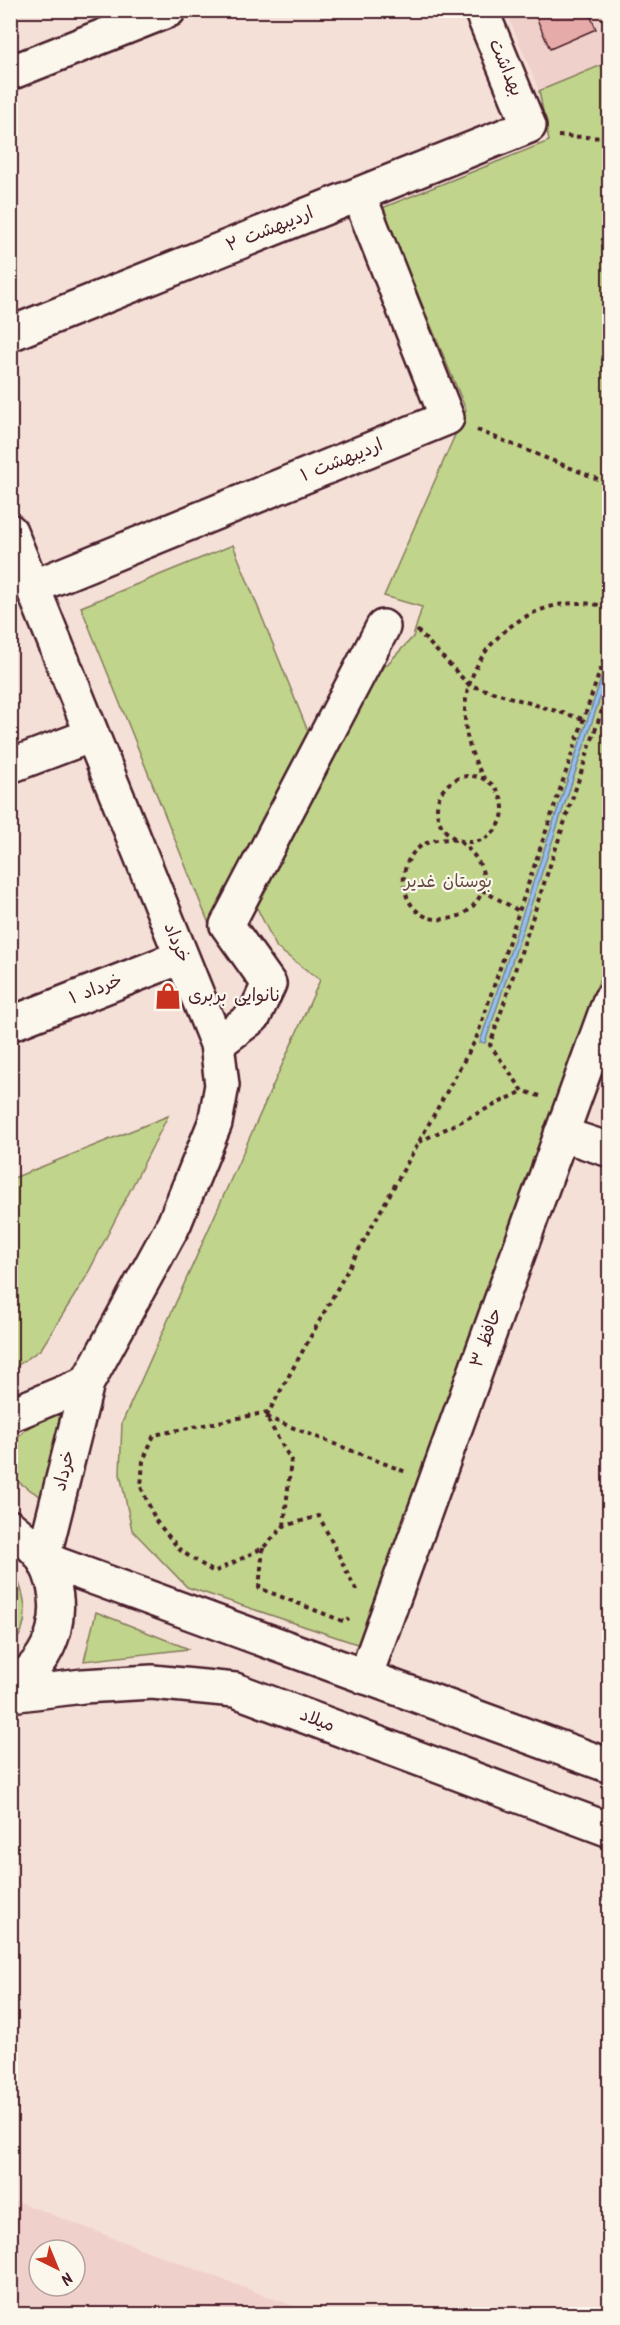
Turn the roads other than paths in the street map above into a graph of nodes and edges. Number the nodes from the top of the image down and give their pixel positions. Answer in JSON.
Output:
{"nodes":[{"id":1,"x":169,"y":10,"type":"edge"},
{"id":2,"x":481,"y":10,"type":"edge"},
{"id":3,"x":10,"y":73,"type":"edge"},
{"id":4,"x":529,"y":126,"type":"joint"},
{"id":5,"x":366,"y":213,"type":"dead end"},
{"id":6,"x":10,"y":334,"type":"edge"},
{"id":7,"x":10,"y":531,"type":"edge"},
{"id":8,"x":33,"y":587,"type":"junction"},
{"id":9,"x":383,"y":627,"type":"road end"},
{"id":10,"x":92,"y":735,"type":"junction"},
{"id":11,"x":10,"y":766,"type":"edge"},
{"id":12,"x":181,"y":957,"type":"junction"},
{"id":13,"x":609,"y":1000,"type":"edge"},
{"id":14,"x":10,"y":1024,"type":"edge"},
{"id":15,"x":216,"y":1044,"type":"junction"},
{"id":16,"x":566,"y":1120,"type":"junction"},
{"id":17,"x":609,"y":1150,"type":"edge"},
{"id":18,"x":87,"y":1383,"type":"junction"},
{"id":19,"x":10,"y":1415,"type":"edge"},
{"id":20,"x":10,"y":1527,"type":"edge"},
{"id":21,"x":43,"y":1559,"type":"junction"},
{"id":22,"x":365,"y":1677,"type":"junction"},
{"id":23,"x":10,"y":1686,"type":"edge"},
{"id":24,"x":10,"y":1695,"type":"edge"},
{"id":25,"x":608,"y":1760,"type":"edge"},
{"id":26,"x":609,"y":1830,"type":"edge"}],
"edges":[{"from":1,"to":3,"type":"street"},
{"from":2,"to":4,"type":"street","name":"بهداشت"},
{"from":4,"to":6,"type":"street","name":"اردیبهشت ۲"},
{"from":5,"to":8,"type":"street","name":"اردیبهشت ۱"},
{"from":7,"to":8,"type":"street","name":"خرداد"},
{"from":8,"to":10,"type":"street","name":"خرداد"},
{"from":9,"to":15,"type":"street"},
{"from":10,"to":11,"type":"street"},
{"from":10,"to":12,"type":"street","name":"خرداد"},
{"from":12,"to":14,"type":"street","name":"خرداد ۱"},
{"from":12,"to":15,"type":"street","name":"خرداد"},
{"from":13,"to":16,"type":"street","name":"حافظ ۳"},
{"from":15,"to":18,"type":"street","name":"خرداد"},
{"from":16,"to":17,"type":"street"},
{"from":16,"to":22,"type":"street","name":"حافظ ۳"},
{"from":18,"to":19,"type":"street"},
{"from":18,"to":21,"type":"street","name":"خرداد"},
{"from":20,"to":21,"type":"street"},
{"from":21,"to":22,"type":"street"},
{"from":21,"to":23,"type":"street"},
{"from":22,"to":25,"type":"street"},
{"from":24,"to":26,"type":"street","name":"میلاد"}]}
